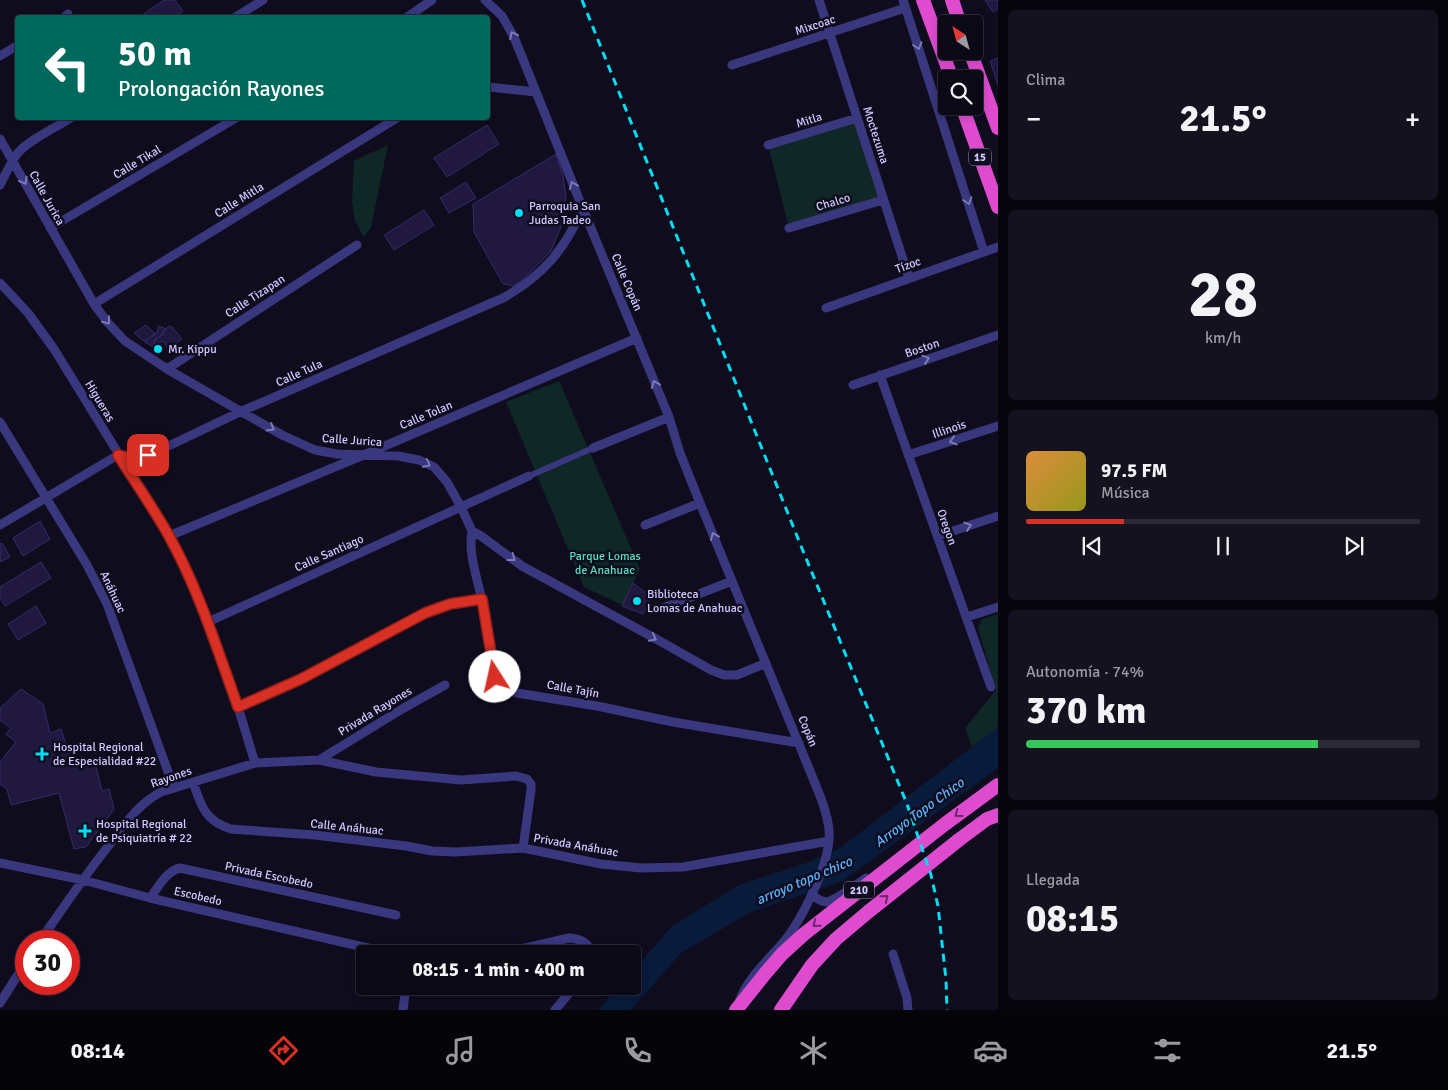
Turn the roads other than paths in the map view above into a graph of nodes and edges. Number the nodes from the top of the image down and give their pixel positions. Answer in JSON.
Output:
{"nodes":[{"id":1,"x":263,"y":0,"type":"edge"},
{"id":2,"x":432,"y":0,"type":"edge"},
{"id":3,"x":485,"y":0,"type":"edge"},
{"id":4,"x":819,"y":0,"type":"edge"},
{"id":5,"x":923,"y":0,"type":"edge"},
{"id":6,"x":952,"y":0,"type":"edge"},
{"id":7,"x":904,"y":4,"type":"edge"},
{"id":8,"x":239,"y":15,"type":"edge"},
{"id":9,"x":410,"y":15,"type":"edge"},
{"id":10,"x":957,"y":15,"type":"edge"},
{"id":11,"x":830,"y":34,"type":"junction"},
{"id":12,"x":15,"y":47,"type":"edge"},
{"id":13,"x":0,"y":56,"type":"edge"},
{"id":14,"x":973,"y":60,"type":"edge"},
{"id":15,"x":732,"y":65,"type":"dead end"},
{"id":16,"x":949,"y":70,"type":"edge"},
{"id":17,"x":490,"y":86,"type":"edge"},
{"id":18,"x":536,"y":92,"type":"junction"},
{"id":19,"x":965,"y":115,"type":"edge"},
{"id":20,"x":857,"y":118,"type":"junction"},
{"id":21,"x":68,"y":120,"type":"edge"},
{"id":22,"x":233,"y":120,"type":"edge"},
{"id":23,"x":394,"y":120,"type":"edge"},
{"id":24,"x":998,"y":128,"type":"edge"},
{"id":25,"x":0,"y":139,"type":"edge"},
{"id":26,"x":768,"y":145,"type":"dead end"},
{"id":27,"x":12,"y":161,"type":"junction"},
{"id":28,"x":0,"y":185,"type":"edge"},
{"id":29,"x":883,"y":200,"type":"junction"},
{"id":30,"x":998,"y":208,"type":"edge"},
{"id":31,"x":583,"y":209,"type":"junction"},
{"id":32,"x":50,"y":228,"type":"junction"},
{"id":33,"x":790,"y":228,"type":"dead end"},
{"id":34,"x":357,"y":245,"type":"dead end"},
{"id":35,"x":998,"y":247,"type":"edge"},
{"id":36,"x":984,"y":252,"type":"junction"},
{"id":37,"x":909,"y":278,"type":"junction"},
{"id":38,"x":0,"y":283,"type":"edge"},
{"id":39,"x":94,"y":304,"type":"junction"},
{"id":40,"x":826,"y":308,"type":"dead end"},
{"id":41,"x":998,"y":335,"type":"edge"},
{"id":42,"x":637,"y":338,"type":"junction"},
{"id":43,"x":167,"y":369,"type":"junction"},
{"id":44,"x":880,"y":375,"type":"junction"},
{"id":45,"x":853,"y":385,"type":"dead end"},
{"id":46,"x":242,"y":411,"type":"junction"},
{"id":47,"x":669,"y":417,"type":"junction"},
{"id":48,"x":0,"y":422,"type":"edge"},
{"id":49,"x":998,"y":426,"type":"edge"},
{"id":50,"x":593,"y":448,"type":"joint"},
{"id":51,"x":366,"y":454,"type":"junction"},
{"id":52,"x":118,"y":455,"type":"junction"},
{"id":53,"x":908,"y":455,"type":"junction"},
{"id":54,"x":529,"y":476,"type":"joint"},
{"id":55,"x":45,"y":498,"type":"junction"},
{"id":56,"x":700,"y":503,"type":"junction"},
{"id":57,"x":461,"y":508,"type":"junction"},
{"id":58,"x":998,"y":516,"type":"edge"},
{"id":59,"x":0,"y":525,"type":"edge"},
{"id":60,"x":645,"y":525,"type":"dead end"},
{"id":61,"x":472,"y":531,"type":"junction"},
{"id":62,"x":169,"y":536,"type":"junction"},
{"id":63,"x":938,"y":536,"type":"junction"},
{"id":64,"x":732,"y":581,"type":"junction"},
{"id":65,"x":482,"y":599,"type":"junction"},
{"id":66,"x":998,"y":607,"type":"edge"},
{"id":67,"x":663,"y":608,"type":"dead end"},
{"id":68,"x":967,"y":617,"type":"junction"},
{"id":69,"x":208,"y":622,"type":"junction"},
{"id":70,"x":766,"y":663,"type":"junction"},
{"id":71,"x":445,"y":685,"type":"dead end"},
{"id":72,"x":991,"y":687,"type":"dead end"},
{"id":73,"x":238,"y":707,"type":"junction"},
{"id":74,"x":799,"y":743,"type":"junction"},
{"id":75,"x":319,"y":760,"type":"junction"},
{"id":76,"x":255,"y":763,"type":"junction"},
{"id":77,"x":193,"y":782,"type":"junction"},
{"id":78,"x":996,"y":786,"type":"edge"},
{"id":79,"x":174,"y":788,"type":"junction"},
{"id":80,"x":994,"y":815,"type":"edge"},
{"id":81,"x":829,"y":841,"type":"junction"},
{"id":82,"x":523,"y":848,"type":"junction"},
{"id":83,"x":899,"y":859,"type":"junction"},
{"id":84,"x":1,"y":864,"type":"edge"},
{"id":85,"x":83,"y":880,"type":"junction"},
{"id":86,"x":813,"y":892,"type":"junction"},
{"id":87,"x":150,"y":898,"type":"junction"},
{"id":88,"x":396,"y":915,"type":"dead end"},
{"id":89,"x":48,"y":930,"type":"edge"},
{"id":90,"x":356,"y":945,"type":"edge"},
{"id":91,"x":538,"y":945,"type":"edge"},
{"id":92,"x":586,"y":945,"type":"edge"},
{"id":93,"x":893,"y":954,"type":"dead end"},
{"id":94,"x":15,"y":979,"type":"edge"},
{"id":95,"x":405,"y":995,"type":"edge"},
{"id":96,"x":568,"y":995,"type":"edge"},
{"id":97,"x":0,"y":1003,"type":"edge"},
{"id":98,"x":736,"y":1009,"type":"edge"},
{"id":99,"x":403,"y":1010,"type":"edge"},
{"id":100,"x":555,"y":1010,"type":"edge"},
{"id":101,"x":781,"y":1010,"type":"edge"},
{"id":102,"x":908,"y":1010,"type":"edge"}],
"edges":[{"from":1,"to":8,"type":"street"},
{"from":2,"to":9,"type":"street"},
{"from":18,"to":3,"type":"street","name":"Calle Copán","one_way":true},
{"from":4,"to":11,"type":"street","name":"Moctezuma"},
{"from":5,"to":16,"type":"highway"},
{"from":6,"to":10,"type":"highway"},
{"from":7,"to":11,"type":"street","name":"Mixcoac"},
{"from":7,"to":36,"type":"street","one_way":true},
{"from":11,"to":15,"type":"street","name":"Mixcoac"},
{"from":11,"to":20,"type":"street","name":"Moctezuma"},
{"from":12,"to":13,"type":"street"},
{"from":14,"to":24,"type":"highway"},
{"from":17,"to":18,"type":"street"},
{"from":31,"to":18,"type":"street","name":"Calle Copán","one_way":true},
{"from":19,"to":30,"type":"highway","number":"15"},
{"from":20,"to":26,"type":"street","name":"Mitla"},
{"from":20,"to":29,"type":"street","name":"Moctezuma"},
{"from":21,"to":27,"type":"street"},
{"from":22,"to":32,"type":"street","name":"Calle Tikal"},
{"from":23,"to":39,"type":"street","name":"Calle Mitla"},
{"from":25,"to":27,"type":"street","name":"Calle Jurica"},
{"from":27,"to":28,"type":"street"},
{"from":27,"to":32,"type":"street","name":"Calle Jurica","one_way":true},
{"from":29,"to":33,"type":"street","name":"Chalco"},
{"from":29,"to":37,"type":"street","name":"Moctezuma"},
{"from":31,"to":42,"type":"street","name":"Calle Copán"},
{"from":31,"to":46,"type":"street","name":"Calle Tula"},
{"from":32,"to":39,"type":"street","name":"Calle Jurica"},
{"from":34,"to":43,"type":"street","name":"Calle Tizapan"},
{"from":35,"to":36,"type":"street","name":"Tízoc"},
{"from":36,"to":37,"type":"street","name":"Tízoc"},
{"from":37,"to":40,"type":"street","name":"Tízoc"},
{"from":38,"to":52,"type":"street","name":"Higueras"},
{"from":39,"to":43,"type":"street","name":"Calle Jurica","one_way":true},
{"from":44,"to":41,"type":"street","name":"Boston","one_way":true},
{"from":47,"to":42,"type":"street","name":"Calle Copán","one_way":true},
{"from":42,"to":51,"type":"street","name":"Calle Tolan"},
{"from":43,"to":46,"type":"street","name":"Calle Jurica"},
{"from":44,"to":45,"type":"street","name":"Boston"},
{"from":44,"to":53,"type":"street","name":"Oregon"},
{"from":46,"to":51,"type":"street","name":"Calle Jurica","one_way":true},
{"from":46,"to":52,"type":"street","name":"Calle Tula"},
{"from":47,"to":50,"type":"street"},
{"from":47,"to":56,"type":"street","name":"Calle Copán"},
{"from":48,"to":55,"type":"street","name":"Anáhuac"},
{"from":49,"to":53,"type":"street","name":"Illinois","one_way":true},
{"from":50,"to":54,"type":"street"},
{"from":51,"to":57,"type":"street","name":"Calle Jurica","one_way":true},
{"from":51,"to":62,"type":"street","name":"Calle Tolan"},
{"from":52,"to":55,"type":"street"},
{"from":52,"to":62,"type":"street","name":"Higueras"},
{"from":53,"to":63,"type":"street","name":"Oregon"},
{"from":54,"to":57,"type":"street","name":"Calle Santiago"},
{"from":55,"to":59,"type":"street"},
{"from":55,"to":79,"type":"street","name":"Anáhuac"},
{"from":56,"to":60,"type":"street"},
{"from":64,"to":56,"type":"street","name":"Calle Copán","one_way":true},
{"from":57,"to":61,"type":"street","name":"Calle Jurica"},
{"from":57,"to":69,"type":"street","name":"Calle Santiago"},
{"from":63,"to":58,"type":"street","one_way":true},
{"from":61,"to":65,"type":"street","name":"Calle Tajín"},
{"from":61,"to":70,"type":"street","one_way":true},
{"from":62,"to":69,"type":"street","name":"Higueras"},
{"from":63,"to":68,"type":"street","name":"Oregon"},
{"from":64,"to":67,"type":"street"},
{"from":64,"to":70,"type":"street","name":"Copán"},
{"from":65,"to":73,"type":"street"},
{"from":65,"to":74,"type":"street","name":"Calle Tajín"},
{"from":66,"to":68,"type":"street"},
{"from":68,"to":72,"type":"street","name":"Oregon"},
{"from":69,"to":73,"type":"street","name":"Higueras"},
{"from":70,"to":74,"type":"street","name":"Copán"},
{"from":71,"to":75,"type":"street","name":"Privada Rayones"},
{"from":73,"to":76,"type":"street","name":"Higueras"},
{"from":74,"to":81,"type":"street","name":"Copán"},
{"from":75,"to":76,"type":"street","name":"Rayones"},
{"from":75,"to":82,"type":"street"},
{"from":76,"to":77,"type":"street","name":"Rayones"},
{"from":77,"to":79,"type":"street","name":"Rayones"},
{"from":77,"to":82,"type":"street","name":"Calle Anáhuac"},
{"from":78,"to":83,"type":"highway","number":"210","one_way":true},
{"from":79,"to":85,"type":"street","name":"Rayones"},
{"from":101,"to":80,"type":"highway","number":"210","one_way":true},
{"from":81,"to":82,"type":"street","name":"Privada Anáhuac"},
{"from":81,"to":86,"type":"street","name":"Copán"},
{"from":83,"to":86,"type":"street"},
{"from":83,"to":98,"type":"highway","number":"210","one_way":true},
{"from":84,"to":85,"type":"street","name":"Escobedo"},
{"from":85,"to":87,"type":"street","name":"Escobedo"},
{"from":85,"to":89,"type":"street","name":"Rayones"},
{"from":86,"to":98,"type":"street","name":"Copán"},
{"from":87,"to":88,"type":"street","name":"Privada Escobedo"},
{"from":87,"to":90,"type":"street","name":"Escobedo"},
{"from":91,"to":92,"type":"street"},
{"from":93,"to":102,"type":"street"},
{"from":94,"to":97,"type":"street"},
{"from":95,"to":99,"type":"street"},
{"from":96,"to":100,"type":"street"}]}
